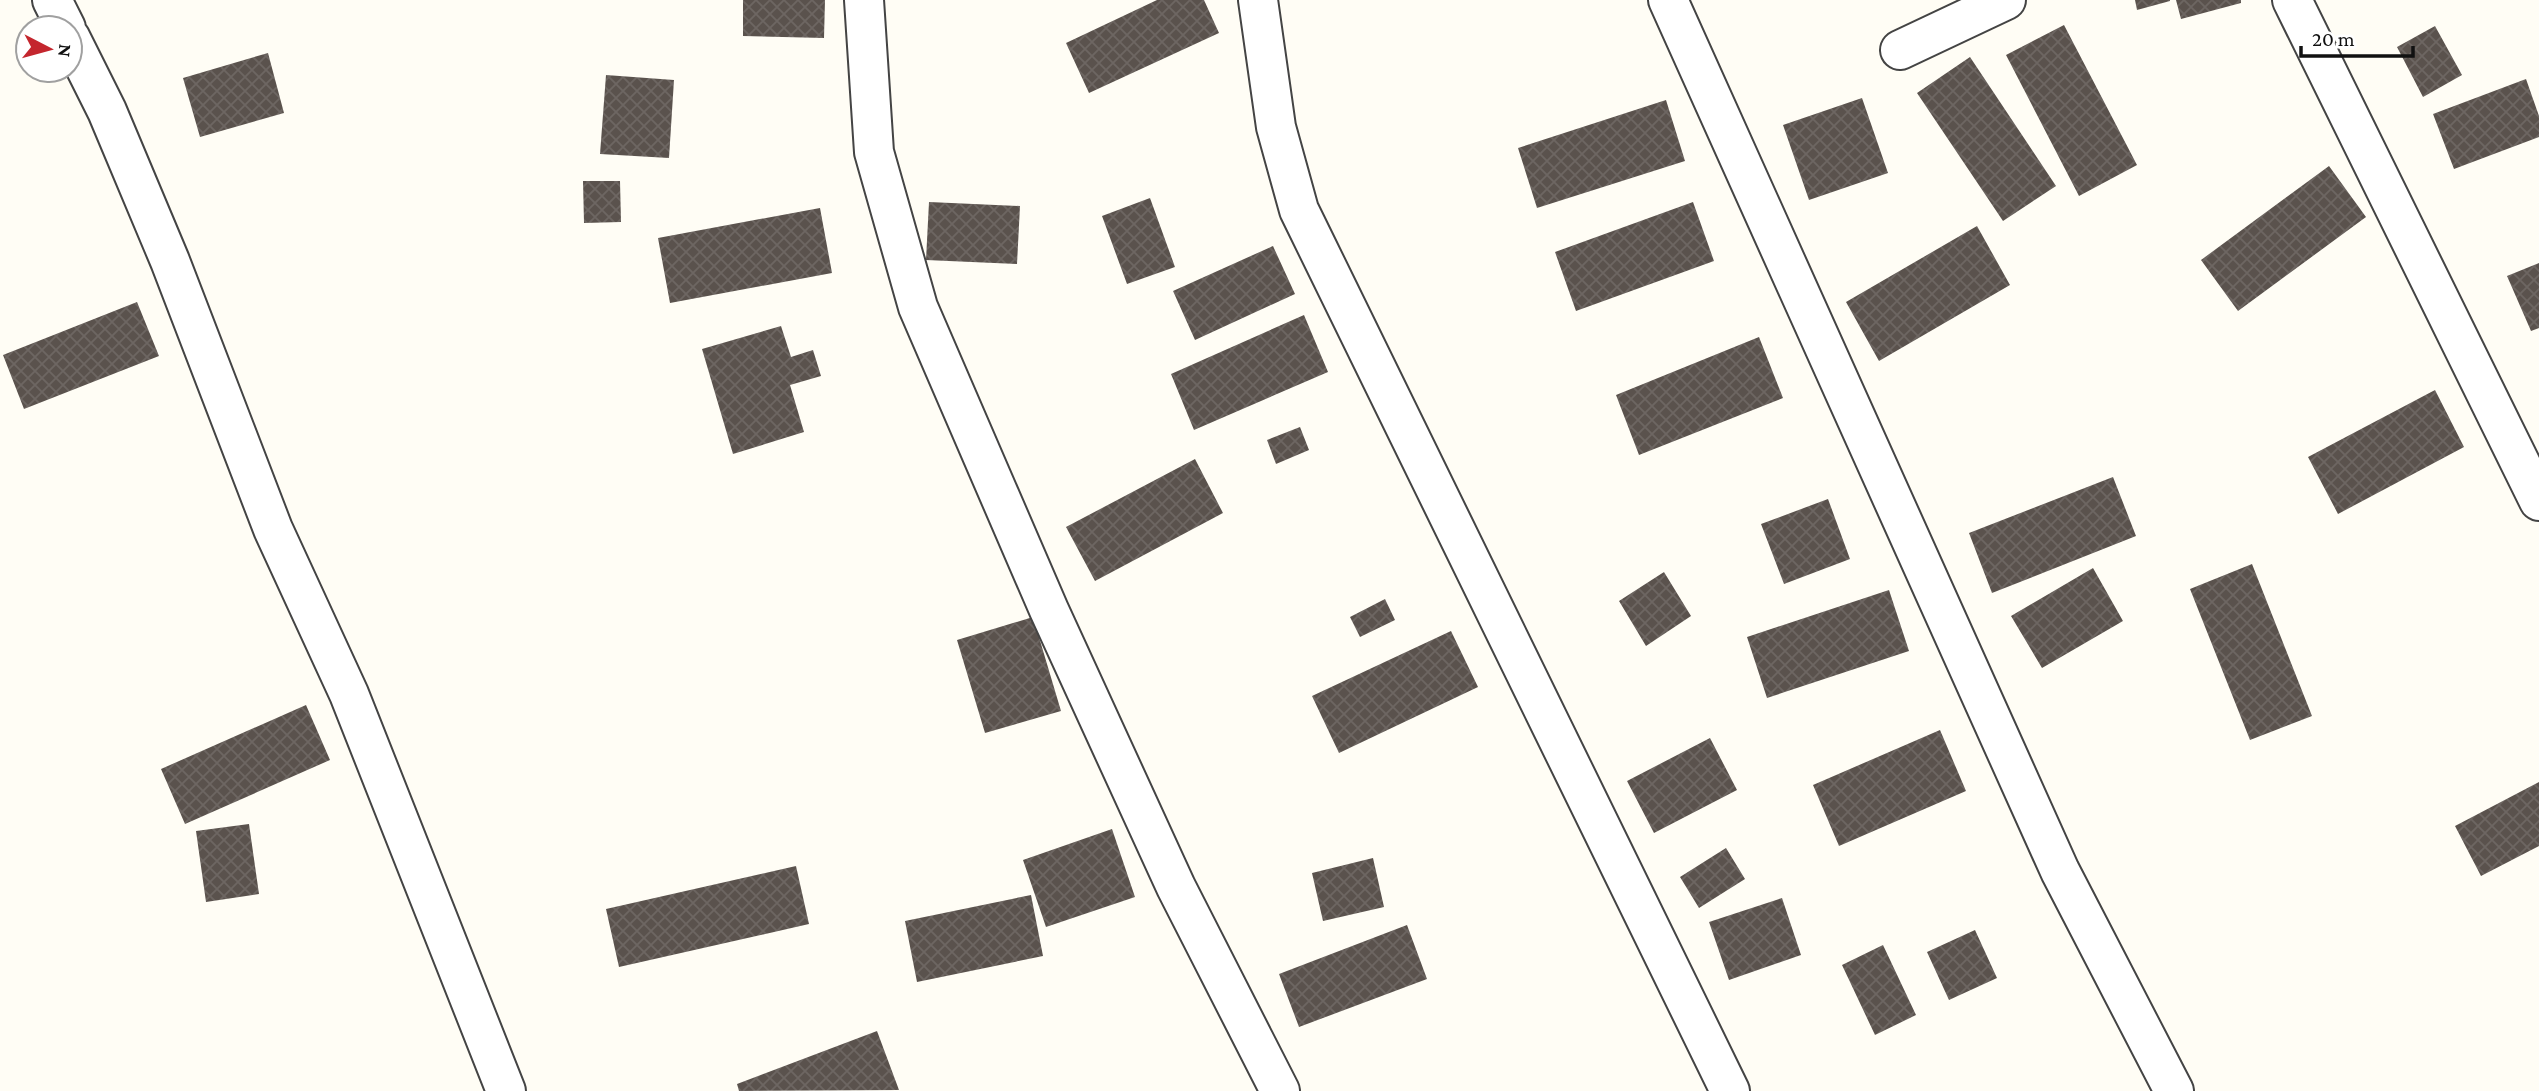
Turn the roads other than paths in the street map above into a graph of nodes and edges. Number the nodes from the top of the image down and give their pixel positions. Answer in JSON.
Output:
{"nodes":[{"id":1,"x":864,"y":0,"type":"edge"},
{"id":2,"x":1258,"y":0,"type":"edge"},
{"id":3,"x":1668,"y":0,"type":"edge"},
{"id":4,"x":2006,"y":0,"type":"edge"},
{"id":5,"x":2292,"y":0,"type":"edge"},
{"id":6,"x":1900,"y":50,"type":"dead end"},
{"id":7,"x":84,"y":65,"type":"edge"},
{"id":8,"x":2539,"y":501,"type":"edge"},
{"id":9,"x":506,"y":1091,"type":"edge"},
{"id":10,"x":1280,"y":1091,"type":"edge"},
{"id":11,"x":1730,"y":1091,"type":"edge"},
{"id":12,"x":2174,"y":1091,"type":"edge"}],
"edges":[{"from":1,"to":10,"type":"street"},
{"from":2,"to":11,"type":"street"},
{"from":3,"to":12,"type":"street"},
{"from":4,"to":6,"type":"street"},
{"from":5,"to":8,"type":"street"},
{"from":7,"to":9,"type":"street"}]}
